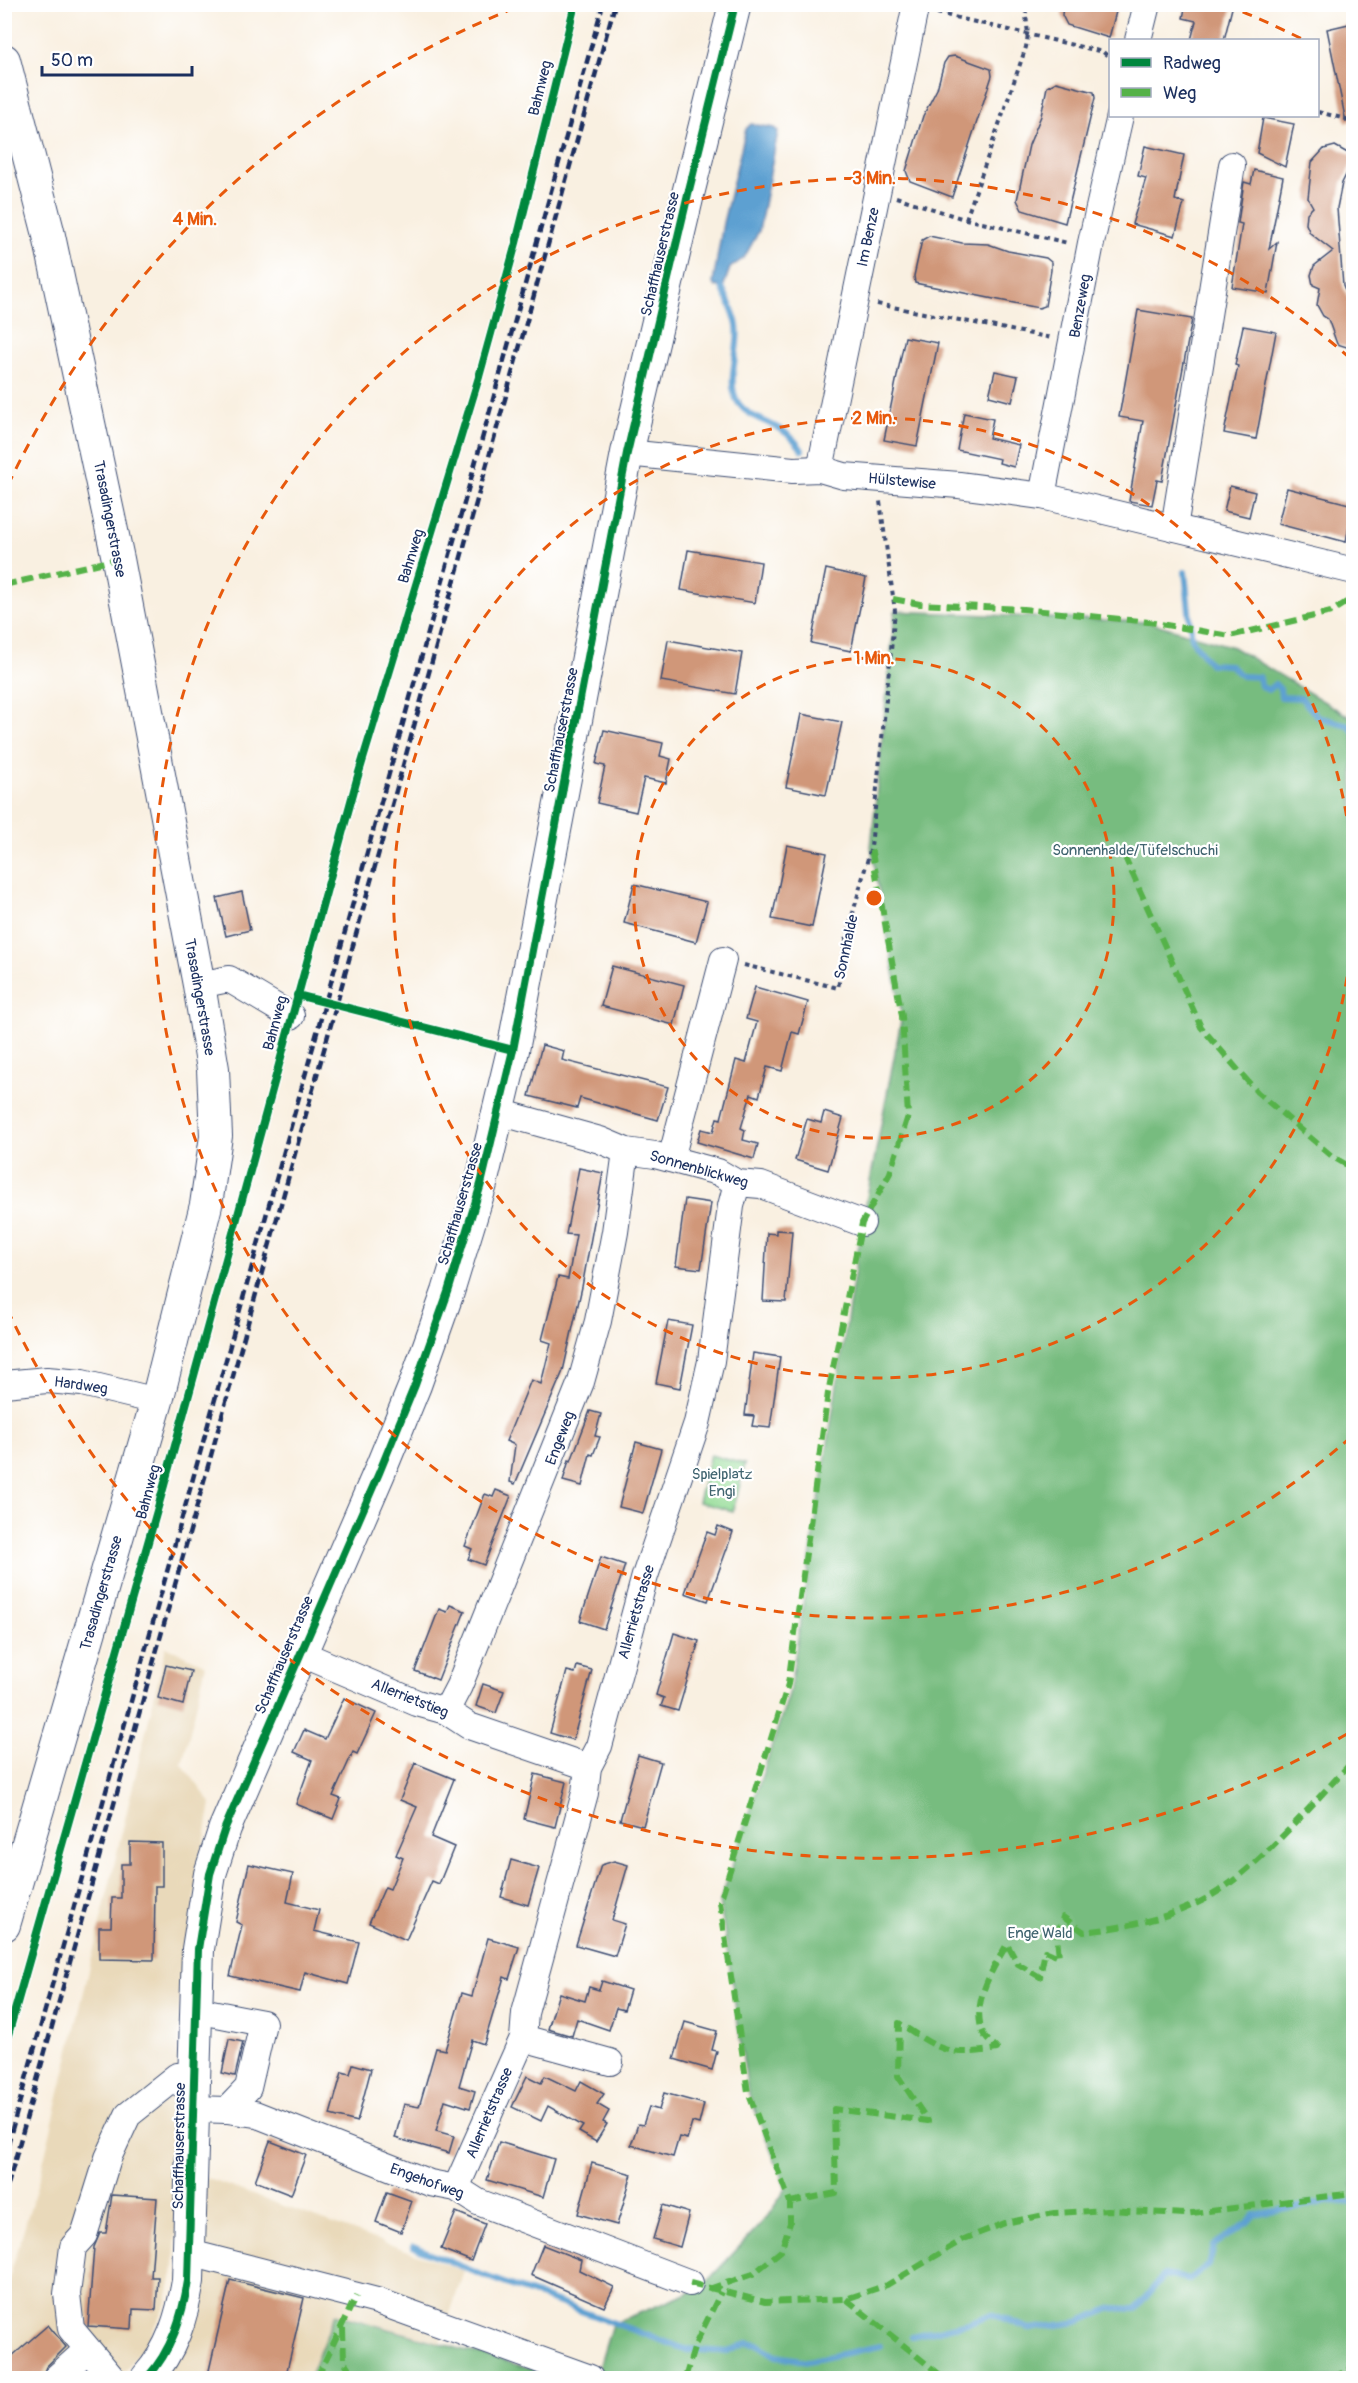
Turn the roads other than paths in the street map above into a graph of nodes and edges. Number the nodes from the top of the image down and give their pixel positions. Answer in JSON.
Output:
{"nodes":[{"id":1,"x":735,"y":4,"type":"edge"},
{"id":2,"x":1147,"y":4,"type":"edge"},
{"id":3,"x":916,"y":6,"type":"edge"},
{"id":4,"x":1138,"y":39,"type":"edge"},
{"id":5,"x":4,"y":60,"type":"edge"},
{"id":6,"x":1120,"y":117,"type":"edge"},
{"id":7,"x":1232,"y":165,"type":"dead end"},
{"id":8,"x":627,"y":453,"type":"junction"},
{"id":9,"x":820,"y":469,"type":"junction"},
{"id":10,"x":1042,"y":496,"type":"junction"},
{"id":11,"x":1174,"y":528,"type":"junction"},
{"id":12,"x":1353,"y":571,"type":"edge"},
{"id":13,"x":723,"y":960,"type":"road end"},
{"id":14,"x":200,"y":985,"type":"junction"},
{"id":15,"x":291,"y":1016,"type":"dead end"},
{"id":16,"x":499,"y":1112,"type":"junction"},
{"id":17,"x":626,"y":1151,"type":"junction"},
{"id":18,"x":671,"y":1160,"type":"junction"},
{"id":19,"x":737,"y":1183,"type":"junction"},
{"id":20,"x":862,"y":1223,"type":"dead end"},
{"id":21,"x":4,"y":1384,"type":"edge"},
{"id":22,"x":157,"y":1401,"type":"junction"},
{"id":23,"x":300,"y":1653,"type":"junction"},
{"id":24,"x":446,"y":1711,"type":"junction"},
{"id":25,"x":588,"y":1767,"type":"junction"},
{"id":26,"x":4,"y":1925,"type":"edge"},
{"id":27,"x":196,"y":2010,"type":"junction"},
{"id":28,"x":523,"y":2038,"type":"junction"},
{"id":29,"x":610,"y":2062,"type":"dead end"},
{"id":30,"x":194,"y":2075,"type":"junction"},
{"id":31,"x":193,"y":2109,"type":"junction"},
{"id":32,"x":227,"y":2110,"type":"junction"},
{"id":33,"x":456,"y":2188,"type":"junction"},
{"id":34,"x":190,"y":2253,"type":"junction"},
{"id":35,"x":690,"y":2283,"type":"dead end"},
{"id":36,"x":96,"y":2368,"type":"edge"},
{"id":37,"x":160,"y":2373,"type":"edge"},
{"id":38,"x":56,"y":2379,"type":"edge"},
{"id":39,"x":590,"y":2379,"type":"edge"}],
"edges":[{"from":1,"to":8,"type":"main road","name":"Schaffhauserstrasse"},
{"from":2,"to":4,"type":"street"},
{"from":3,"to":9,"type":"street","name":"Im Benze"},
{"from":5,"to":14,"type":"main road","name":"Trasadingerstrasse"},
{"from":6,"to":10,"type":"street","name":"Benzeweg"},
{"from":7,"to":11,"type":"street"},
{"from":8,"to":9,"type":"street","name":"Hülstewise"},
{"from":8,"to":16,"type":"main road","name":"Schaffhauserstrasse"},
{"from":9,"to":10,"type":"street","name":"Hülstewise"},
{"from":10,"to":11,"type":"street","name":"Hülstewise"},
{"from":11,"to":12,"type":"street","name":"Hülstewise"},
{"from":13,"to":18,"type":"street"},
{"from":14,"to":15,"type":"street"},
{"from":14,"to":22,"type":"main road","name":"Trasadingerstrasse"},
{"from":16,"to":17,"type":"street","name":"Sonnenblickweg"},
{"from":16,"to":23,"type":"main road","name":"Schaffhauserstrasse"},
{"from":17,"to":18,"type":"street","name":"Sonnenblickweg"},
{"from":17,"to":24,"type":"street","name":"Engeweg"},
{"from":18,"to":19,"type":"street","name":"Sonnenblickweg"},
{"from":19,"to":20,"type":"street","name":"Sonnenblickweg"},
{"from":19,"to":25,"type":"street","name":"Allerrietstrasse"},
{"from":21,"to":22,"type":"street","name":"Hardweg"},
{"from":22,"to":26,"type":"main road","name":"Trasadingerstrasse"},
{"from":23,"to":24,"type":"street","name":"Allerrietstieg"},
{"from":23,"to":27,"type":"main road","name":"Schaffhauserstrasse"},
{"from":24,"to":25,"type":"street","name":"Allerrietstieg"},
{"from":25,"to":28,"type":"street","name":"Allerrietstrasse"},
{"from":27,"to":30,"type":"main road","name":"Schaffhauserstrasse"},
{"from":27,"to":32,"type":"street"},
{"from":28,"to":29,"type":"street"},
{"from":28,"to":33,"type":"street","name":"Allerrietstrasse"},
{"from":30,"to":31,"type":"main road","name":"Schaffhauserstrasse"},
{"from":30,"to":36,"type":"street"},
{"from":31,"to":32,"type":"street","name":"Engehofweg"},
{"from":31,"to":34,"type":"main road","name":"Schaffhauserstrasse"},
{"from":32,"to":33,"type":"street","name":"Engehofweg"},
{"from":33,"to":35,"type":"street","name":"Engehofweg"},
{"from":34,"to":37,"type":"main road","name":"Schaffhauserstrasse"},
{"from":34,"to":39,"type":"street"},
{"from":36,"to":38,"type":"street"}]}
